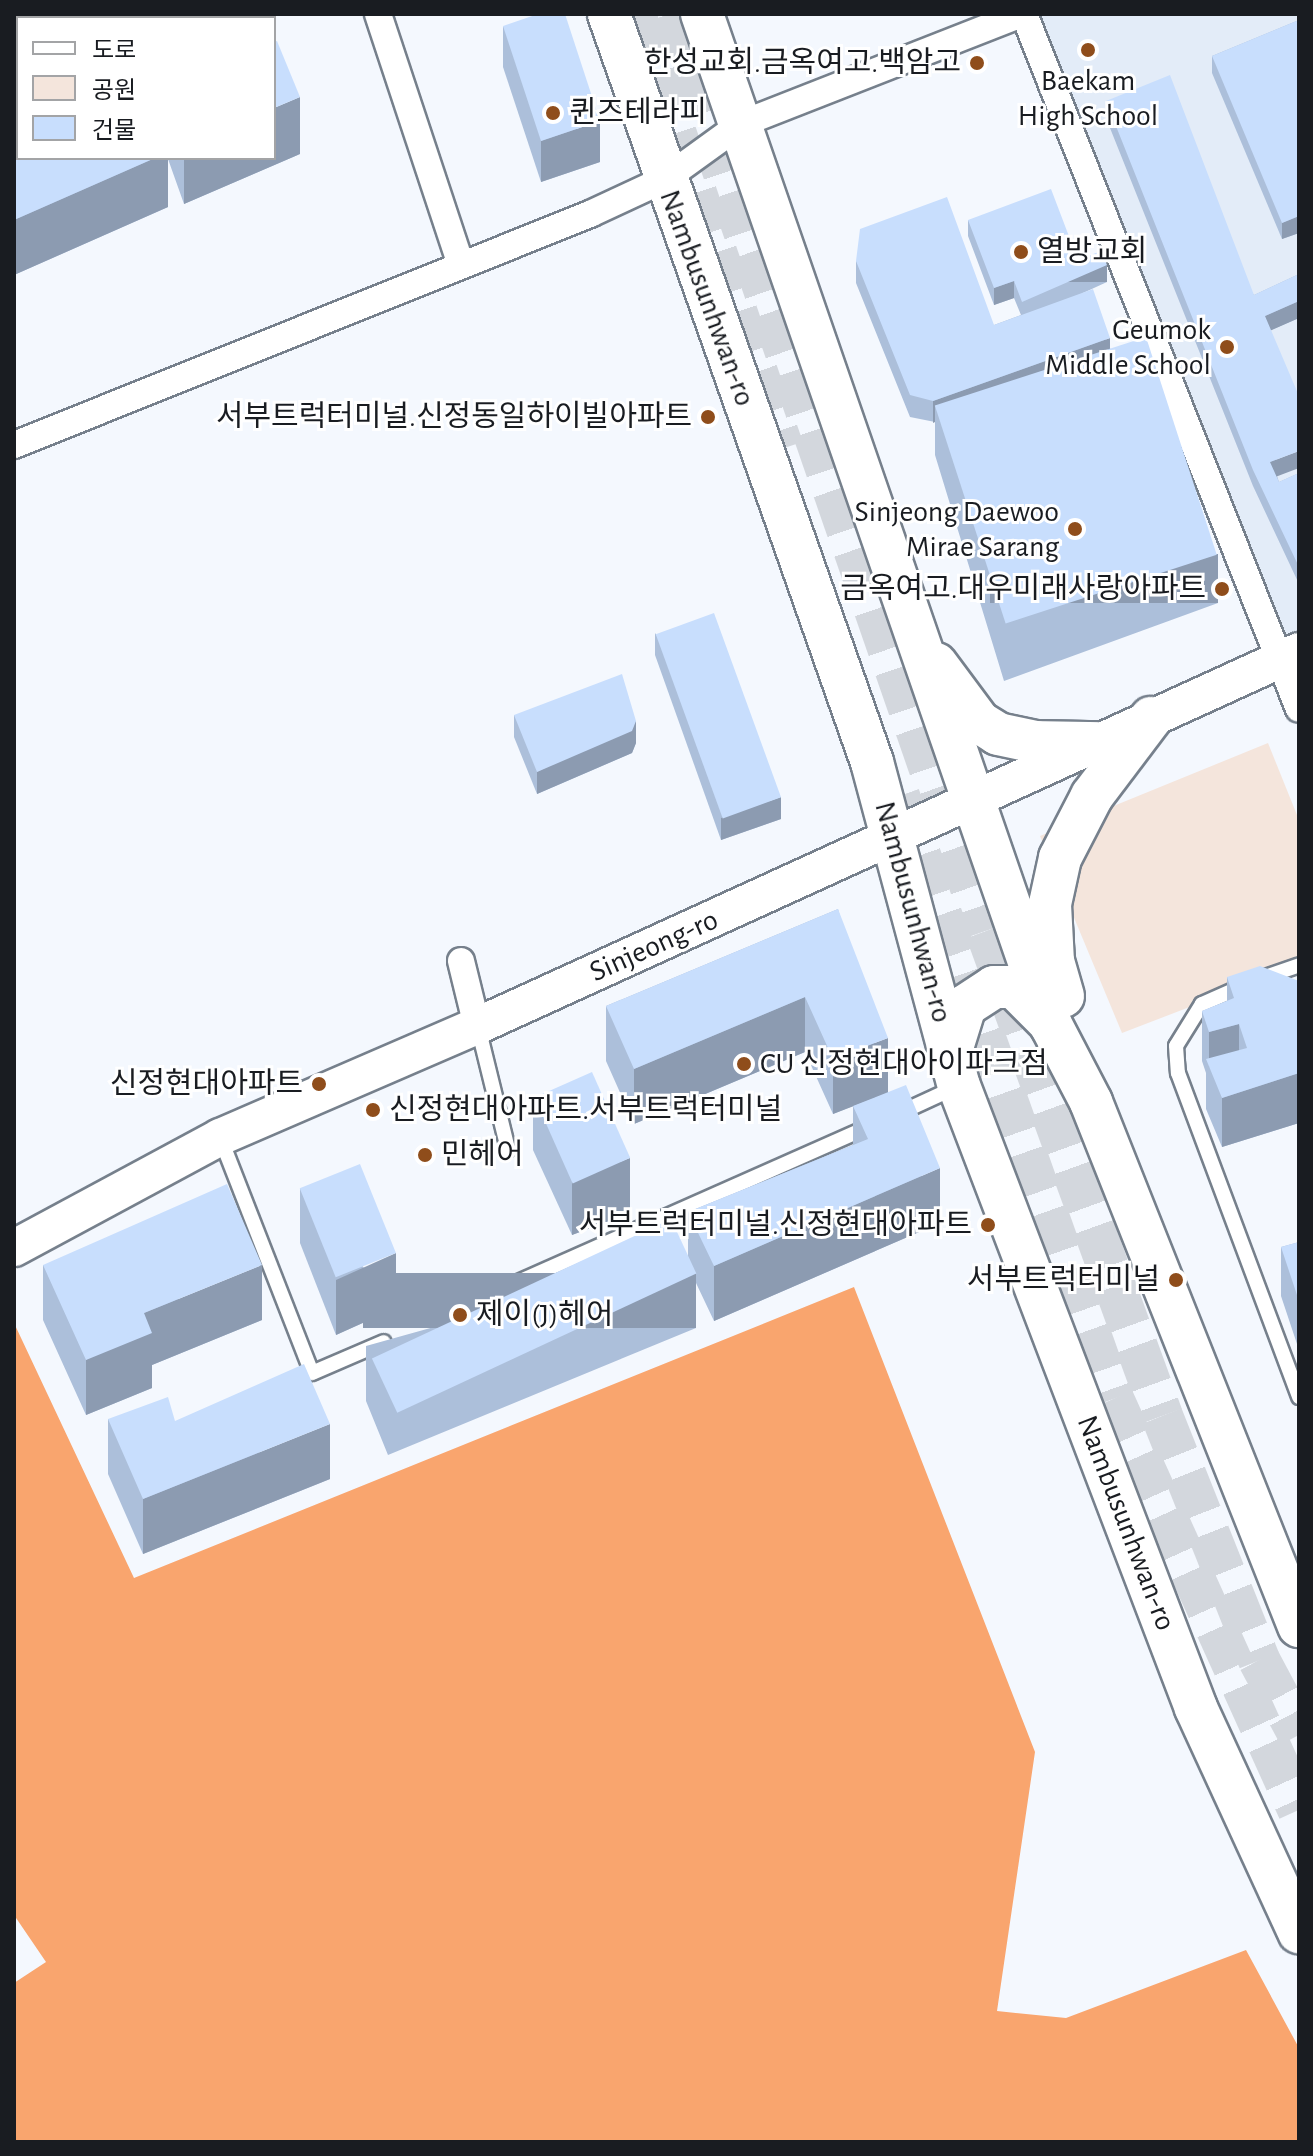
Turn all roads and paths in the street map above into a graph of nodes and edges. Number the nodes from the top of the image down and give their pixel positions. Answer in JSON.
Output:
{"nodes":[{"id":1,"x":378,"y":14,"type":"edge"},
{"id":2,"x":609,"y":14,"type":"edge"},
{"id":3,"x":702,"y":14,"type":"edge"},
{"id":4,"x":1022,"y":14,"type":"edge"},
{"id":5,"x":741,"y":124,"type":"junction"},
{"id":6,"x":665,"y":179,"type":"junction"},
{"id":7,"x":460,"y":262,"type":"junction"},
{"id":8,"x":14,"y":445,"type":"edge"},
{"id":9,"x":911,"y":630,"type":"junction"},
{"id":10,"x":1289,"y":655,"type":"edge"},
{"id":11,"x":1299,"y":709,"type":"edge"},
{"id":12,"x":1151,"y":718,"type":"junction"},
{"id":13,"x":1097,"y":743,"type":"junction"},
{"id":14,"x":973,"y":803,"type":"junction"},
{"id":15,"x":893,"y":838,"type":"junction"},
{"id":16,"x":461,"y":961,"type":"dead end"},
{"id":17,"x":1299,"y":965,"type":"edge"},
{"id":18,"x":1051,"y":1025,"type":"junction"},
{"id":19,"x":477,"y":1026,"type":"junction"},
{"id":20,"x":955,"y":1068,"type":"junction"},
{"id":21,"x":1091,"y":1102,"type":"junction"},
{"id":22,"x":220,"y":1137,"type":"junction"},
{"id":23,"x":508,"y":1149,"type":"dead end"},
{"id":24,"x":14,"y":1248,"type":"edge"},
{"id":25,"x":482,"y":1298,"type":"edge"},
{"id":26,"x":397,"y":1336,"type":"edge"},
{"id":27,"x":1299,"y":1397,"type":"edge"},
{"id":28,"x":1299,"y":1626,"type":"edge"},
{"id":29,"x":1299,"y":1932,"type":"edge"}],
"edges":[{"from":1,"to":7,"type":"street"},
{"from":2,"to":6,"type":"main road","name":"Nambusunhwan-ro"},
{"from":3,"to":5,"type":"main road"},
{"from":4,"to":5,"type":"street"},
{"from":4,"to":10,"type":"street"},
{"from":5,"to":6,"type":"street"},
{"from":5,"to":9,"type":"main road"},
{"from":6,"to":7,"type":"street"},
{"from":6,"to":15,"type":"main road","name":"Nambusunhwan-ro"},
{"from":7,"to":8,"type":"street"},
{"from":9,"to":13,"type":"main road"},
{"from":9,"to":14,"type":"main road"},
{"from":10,"to":11,"type":"street"},
{"from":10,"to":12,"type":"main road","name":"Sinjeong-ro"},
{"from":12,"to":13,"type":"main road","name":"Sinjeong-ro"},
{"from":12,"to":21,"type":"main road"},
{"from":13,"to":14,"type":"main road","name":"Sinjeong-ro"},
{"from":14,"to":15,"type":"main road","name":"Sinjeong-ro"},
{"from":14,"to":18,"type":"main road"},
{"from":15,"to":19,"type":"main road","name":"Sinjeong-ro"},
{"from":15,"to":20,"type":"main road","name":"Nambusunhwan-ro"},
{"from":16,"to":19,"type":"street"},
{"from":17,"to":27,"type":"lane"},
{"from":18,"to":20,"type":"main road"},
{"from":18,"to":21,"type":"main road"},
{"from":19,"to":22,"type":"main road","name":"Sinjeong-ro"},
{"from":19,"to":23,"type":"lane"},
{"from":20,"to":25,"type":"lane"},
{"from":20,"to":29,"type":"main road","name":"Nambusunhwan-ro"},
{"from":21,"to":28,"type":"main road"},
{"from":22,"to":24,"type":"main road","name":"Sinjeong-ro"},
{"from":22,"to":26,"type":"lane"}]}
